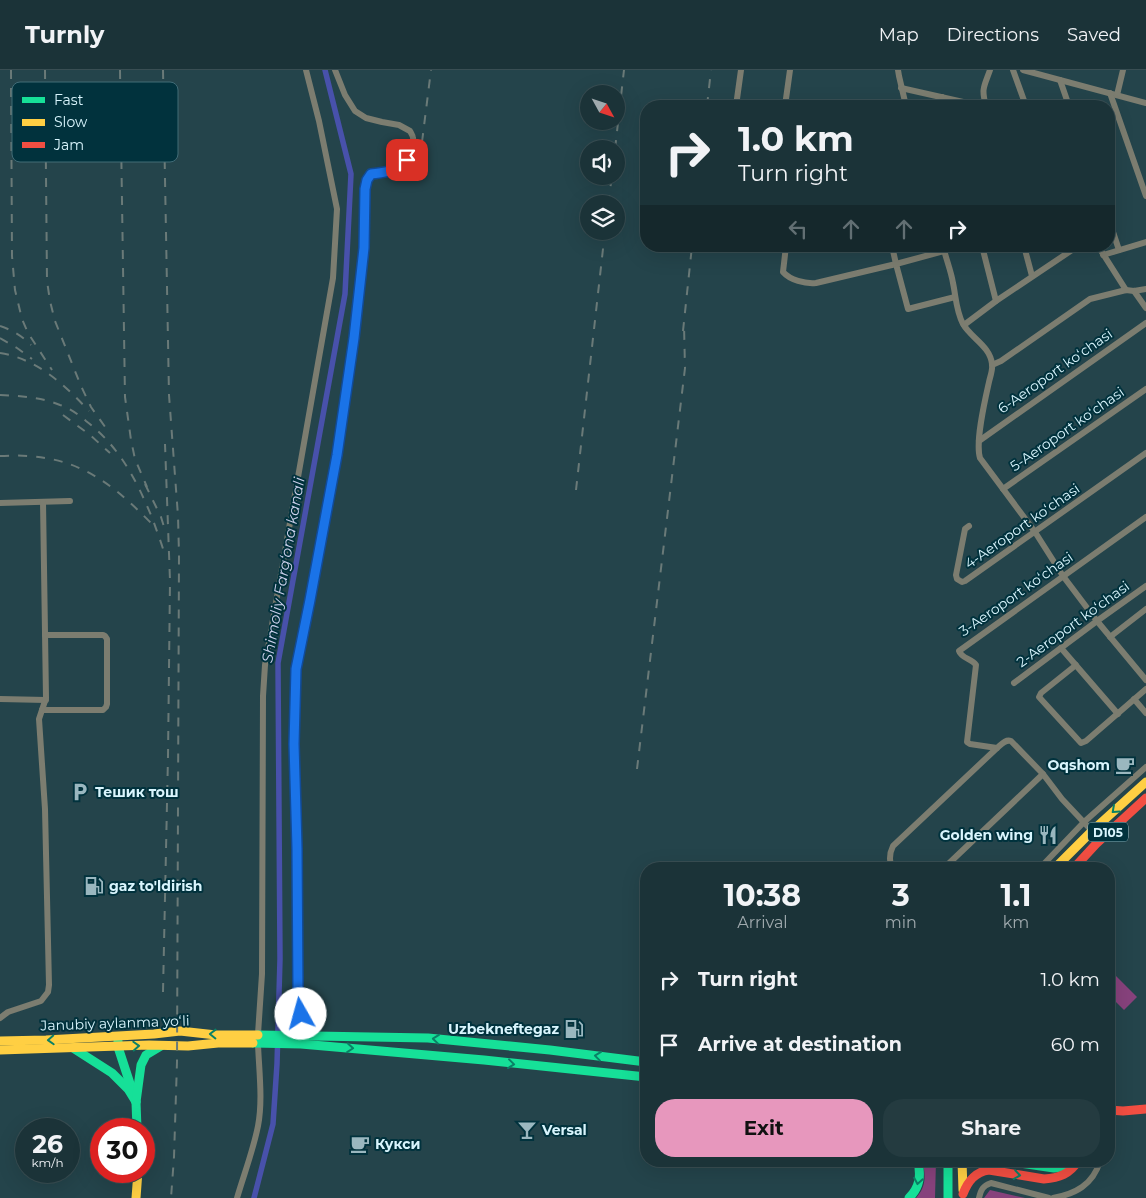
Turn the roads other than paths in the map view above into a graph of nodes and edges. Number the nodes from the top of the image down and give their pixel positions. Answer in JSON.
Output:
{"nodes":[{"id":1,"x":306,"y":70,"type":"edge"},
{"id":2,"x":335,"y":70,"type":"edge"},
{"id":3,"x":741,"y":70,"type":"edge"},
{"id":4,"x":790,"y":70,"type":"edge"},
{"id":5,"x":898,"y":70,"type":"edge"},
{"id":6,"x":990,"y":70,"type":"edge"},
{"id":7,"x":1013,"y":70,"type":"edge"},
{"id":8,"x":1023,"y":70,"type":"edge"},
{"id":9,"x":1123,"y":70,"type":"edge"},
{"id":10,"x":1060,"y":80,"type":"junction"},
{"id":11,"x":901,"y":88,"type":"junction"},
{"id":12,"x":1113,"y":94,"type":"junction"},
{"id":13,"x":942,"y":97,"type":"junction"},
{"id":14,"x":737,"y":100,"type":"edge"},
{"id":15,"x":786,"y":100,"type":"edge"},
{"id":16,"x":904,"y":100,"type":"edge"},
{"id":17,"x":943,"y":100,"type":"edge"},
{"id":18,"x":955,"y":100,"type":"edge"},
{"id":19,"x":985,"y":100,"type":"edge"},
{"id":20,"x":1024,"y":100,"type":"edge"},
{"id":21,"x":1067,"y":100,"type":"edge"},
{"id":22,"x":1115,"y":100,"type":"edge"},
{"id":23,"x":1115,"y":100,"type":"edge"},
{"id":24,"x":1146,"y":103,"type":"edge"},
{"id":25,"x":1146,"y":196,"type":"edge"},
{"id":26,"x":1115,"y":238,"type":"edge"},
{"id":27,"x":1146,"y":242,"type":"edge"},
{"id":28,"x":1119,"y":250,"type":"junction"},
{"id":29,"x":1115,"y":251,"type":"edge"},
{"id":30,"x":785,"y":252,"type":"edge"},
{"id":31,"x":893,"y":252,"type":"edge"},
{"id":32,"x":934,"y":252,"type":"edge"},
{"id":33,"x":945,"y":252,"type":"edge"},
{"id":34,"x":984,"y":252,"type":"edge"},
{"id":35,"x":1026,"y":252,"type":"edge"},
{"id":36,"x":1068,"y":252,"type":"edge"},
{"id":37,"x":1101,"y":252,"type":"edge"},
{"id":38,"x":1113,"y":252,"type":"edge"},
{"id":39,"x":1103,"y":255,"type":"junction"},
{"id":40,"x":896,"y":264,"type":"junction"},
{"id":41,"x":1032,"y":276,"type":"junction"},
{"id":42,"x":1146,"y":288,"type":"edge"},
{"id":43,"x":1126,"y":290,"type":"junction"},
{"id":44,"x":1134,"y":291,"type":"junction"},
{"id":45,"x":955,"y":297,"type":"junction"},
{"id":46,"x":996,"y":300,"type":"junction"},
{"id":47,"x":1146,"y":308,"type":"edge"},
{"id":48,"x":1146,"y":322,"type":"edge"},
{"id":49,"x":964,"y":325,"type":"junction"},
{"id":50,"x":992,"y":365,"type":"junction"},
{"id":51,"x":1146,"y":389,"type":"edge"},
{"id":52,"x":979,"y":441,"type":"junction"},
{"id":53,"x":1146,"y":453,"type":"edge"},
{"id":54,"x":1003,"y":489,"type":"junction"},
{"id":55,"x":70,"y":501,"type":"dead end"},
{"id":56,"x":43,"y":502,"type":"junction"},
{"id":57,"x":0,"y":504,"type":"edge"},
{"id":58,"x":1146,"y":517,"type":"edge"},
{"id":59,"x":969,"y":526,"type":"dead end"},
{"id":60,"x":1035,"y":532,"type":"junction"},
{"id":61,"x":1063,"y":576,"type":"junction"},
{"id":62,"x":1146,"y":586,"type":"edge"},
{"id":63,"x":1145,"y":611,"type":"edge"},
{"id":64,"x":1096,"y":621,"type":"junction"},
{"id":65,"x":45,"y":634,"type":"junction"},
{"id":66,"x":1110,"y":637,"type":"junction"},
{"id":67,"x":1061,"y":648,"type":"junction"},
{"id":68,"x":1076,"y":665,"type":"junction"},
{"id":69,"x":1146,"y":680,"type":"edge"},
{"id":70,"x":1014,"y":683,"type":"dead end"},
{"id":71,"x":1146,"y":688,"type":"edge"},
{"id":72,"x":0,"y":699,"type":"edge"},
{"id":73,"x":46,"y":700,"type":"junction"},
{"id":74,"x":1134,"y":700,"type":"junction"},
{"id":75,"x":42,"y":710,"type":"junction"},
{"id":76,"x":1146,"y":713,"type":"edge"},
{"id":77,"x":1118,"y":714,"type":"junction"},
{"id":78,"x":998,"y":748,"type":"junction"},
{"id":79,"x":1146,"y":768,"type":"edge"},
{"id":80,"x":1043,"y":774,"type":"junction"},
{"id":81,"x":1146,"y":782,"type":"edge"},
{"id":82,"x":1136,"y":791,"type":"junction"},
{"id":83,"x":1145,"y":800,"type":"edge"},
{"id":84,"x":1084,"y":822,"type":"junction"},
{"id":85,"x":1092,"y":830,"type":"junction"},
{"id":86,"x":1085,"y":837,"type":"junction"},
{"id":87,"x":890,"y":862,"type":"edge"},
{"id":88,"x":950,"y":862,"type":"edge"},
{"id":89,"x":1047,"y":862,"type":"edge"},
{"id":90,"x":1061,"y":862,"type":"edge"},
{"id":91,"x":1064,"y":862,"type":"edge"},
{"id":92,"x":1079,"y":862,"type":"edge"},
{"id":93,"x":0,"y":1018,"type":"edge"},
{"id":94,"x":260,"y":1034,"type":"junction"},
{"id":95,"x":118,"y":1036,"type":"junction"},
{"id":96,"x":303,"y":1038,"type":"junction"},
{"id":97,"x":0,"y":1041,"type":"edge"},
{"id":98,"x":259,"y":1044,"type":"junction"},
{"id":99,"x":161,"y":1046,"type":"junction"},
{"id":100,"x":118,"y":1047,"type":"junction"},
{"id":101,"x":73,"y":1048,"type":"junction"},
{"id":102,"x":0,"y":1050,"type":"edge"},
{"id":103,"x":640,"y":1061,"type":"edge"},
{"id":104,"x":640,"y":1076,"type":"edge"},
{"id":105,"x":136,"y":1102,"type":"junction"},
{"id":106,"x":1115,"y":1110,"type":"edge"},
{"id":107,"x":1146,"y":1110,"type":"edge"},
{"id":108,"x":137,"y":1118,"type":"edge"},
{"id":109,"x":919,"y":1167,"type":"edge"},
{"id":110,"x":948,"y":1167,"type":"edge"},
{"id":111,"x":962,"y":1167,"type":"edge"},
{"id":112,"x":1047,"y":1167,"type":"edge"},
{"id":113,"x":1061,"y":1167,"type":"edge"},
{"id":114,"x":1075,"y":1167,"type":"edge"},
{"id":115,"x":1098,"y":1167,"type":"edge"},
{"id":116,"x":137,"y":1183,"type":"edge"},
{"id":117,"x":964,"y":1196,"type":"edge"},
{"id":118,"x":136,"y":1198,"type":"edge"},
{"id":119,"x":237,"y":1198,"type":"edge"},
{"id":120,"x":909,"y":1198,"type":"edge"},
{"id":121,"x":948,"y":1198,"type":"edge"},
{"id":122,"x":979,"y":1198,"type":"edge"},
{"id":123,"x":1051,"y":1198,"type":"edge"}],
"edges":[{"from":1,"to":94,"type":"street"},
{"from":2,"to":96,"type":"street"},
{"from":3,"to":14,"type":"street"},
{"from":4,"to":15,"type":"street"},
{"from":5,"to":11,"type":"street"},
{"from":6,"to":19,"type":"street"},
{"from":7,"to":20,"type":"street"},
{"from":8,"to":10,"type":"street"},
{"from":9,"to":12,"type":"street"},
{"from":10,"to":12,"type":"street"},
{"from":10,"to":21,"type":"street"},
{"from":11,"to":13,"type":"street"},
{"from":11,"to":16,"type":"street"},
{"from":12,"to":22,"type":"street"},
{"from":12,"to":24,"type":"street"},
{"from":13,"to":17,"type":"street"},
{"from":13,"to":18,"type":"street"},
{"from":23,"to":25,"type":"street"},
{"from":26,"to":28,"type":"street"},
{"from":27,"to":28,"type":"street"},
{"from":28,"to":29,"type":"street"},
{"from":30,"to":40,"type":"street"},
{"from":31,"to":40,"type":"street"},
{"from":32,"to":40,"type":"street"},
{"from":33,"to":45,"type":"street"},
{"from":34,"to":46,"type":"street"},
{"from":35,"to":41,"type":"street"},
{"from":36,"to":41,"type":"street"},
{"from":37,"to":39,"type":"street"},
{"from":38,"to":39,"type":"street"},
{"from":39,"to":43,"type":"street"},
{"from":40,"to":45,"type":"street"},
{"from":41,"to":46,"type":"street"},
{"from":42,"to":44,"type":"street"},
{"from":43,"to":44,"type":"street"},
{"from":43,"to":50,"type":"street"},
{"from":44,"to":47,"type":"street"},
{"from":45,"to":49,"type":"street"},
{"from":46,"to":49,"type":"street"},
{"from":48,"to":52,"type":"street","name":"6-Aeroport koʻchasi"},
{"from":49,"to":50,"type":"street"},
{"from":50,"to":52,"type":"street"},
{"from":51,"to":54,"type":"street","name":"5-Aeroport koʻchasi"},
{"from":52,"to":54,"type":"street"},
{"from":53,"to":60,"type":"street","name":"4-Aeroport koʻchasi"},
{"from":54,"to":60,"type":"street"},
{"from":55,"to":56,"type":"street"},
{"from":56,"to":57,"type":"street"},
{"from":56,"to":65,"type":"street"},
{"from":58,"to":61,"type":"street","name":"3-Aeroport koʻchasi"},
{"from":59,"to":60,"type":"street","name":"4-Aeroport koʻchasi"},
{"from":60,"to":61,"type":"street"},
{"from":61,"to":64,"type":"street"},
{"from":61,"to":78,"type":"street","name":"3-Aeroport koʻchasi"},
{"from":62,"to":64,"type":"street","name":"2-Aeroport koʻchasi"},
{"from":63,"to":66,"type":"street"},
{"from":64,"to":66,"type":"street"},
{"from":64,"to":67,"type":"street","name":"2-Aeroport koʻchasi"},
{"from":65,"to":73,"type":"street"},
{"from":65,"to":75,"type":"street"},
{"from":66,"to":69,"type":"street"},
{"from":67,"to":68,"type":"street"},
{"from":67,"to":70,"type":"street","name":"2-Aeroport koʻchasi"},
{"from":68,"to":77,"type":"street"},
{"from":68,"to":77,"type":"street"},
{"from":71,"to":74,"type":"street"},
{"from":72,"to":73,"type":"street"},
{"from":73,"to":75,"type":"street"},
{"from":74,"to":76,"type":"street"},
{"from":74,"to":77,"type":"street"},
{"from":75,"to":93,"type":"street"},
{"from":78,"to":80,"type":"street"},
{"from":78,"to":87,"type":"street"},
{"from":79,"to":84,"type":"street"},
{"from":80,"to":84,"type":"street"},
{"from":80,"to":88,"type":"street"},
{"from":81,"to":82,"type":"main road","number":"D105"},
{"from":82,"to":83,"type":"street"},
{"from":82,"to":85,"type":"main road","number":"D105","one_way":true},
{"from":83,"to":92,"type":"main road","number":"D105"},
{"from":84,"to":85,"type":"street"},
{"from":84,"to":89,"type":"street"},
{"from":85,"to":86,"type":"main road","number":"D105"},
{"from":86,"to":90,"type":"main road"},
{"from":86,"to":91,"type":"main road","number":"D105"},
{"from":94,"to":95,"type":"main road","name":"Janubiy aylanma yoʻli","one_way":true},
{"from":94,"to":96,"type":"main road","name":"Janubiy aylanma yoʻli"},
{"from":95,"to":97,"type":"main road","name":"Janubiy aylanma yoʻli","one_way":true},
{"from":95,"to":100,"type":"main road"},
{"from":96,"to":98,"type":"main road","name":"Janubiy aylanma yoʻli"},
{"from":103,"to":96,"type":"main road","one_way":true},
{"from":96,"to":104,"type":"main road","one_way":true},
{"from":98,"to":99,"type":"main road","name":"Janubiy aylanma yoʻli"},
{"from":98,"to":119,"type":"street"},
{"from":100,"to":99,"type":"main road","name":"Janubiy aylanma yoʻli","one_way":true},
{"from":99,"to":105,"type":"main road"},
{"from":100,"to":101,"type":"main road","name":"Janubiy aylanma yoʻli"},
{"from":100,"to":105,"type":"main road"},
{"from":101,"to":102,"type":"main road","name":"Janubiy aylanma yoʻli"},
{"from":101,"to":105,"type":"main road"},
{"from":105,"to":108,"type":"main road"},
{"from":106,"to":107,"type":"main road"},
{"from":109,"to":120,"type":"main road","one_way":true},
{"from":110,"to":121,"type":"main road"},
{"from":111,"to":117,"type":"main road"},
{"from":112,"to":113,"type":"main road"},
{"from":117,"to":114,"type":"main road","one_way":true},
{"from":115,"to":123,"type":"street"},
{"from":116,"to":118,"type":"main road"},
{"from":122,"to":123,"type":"street"}]}
